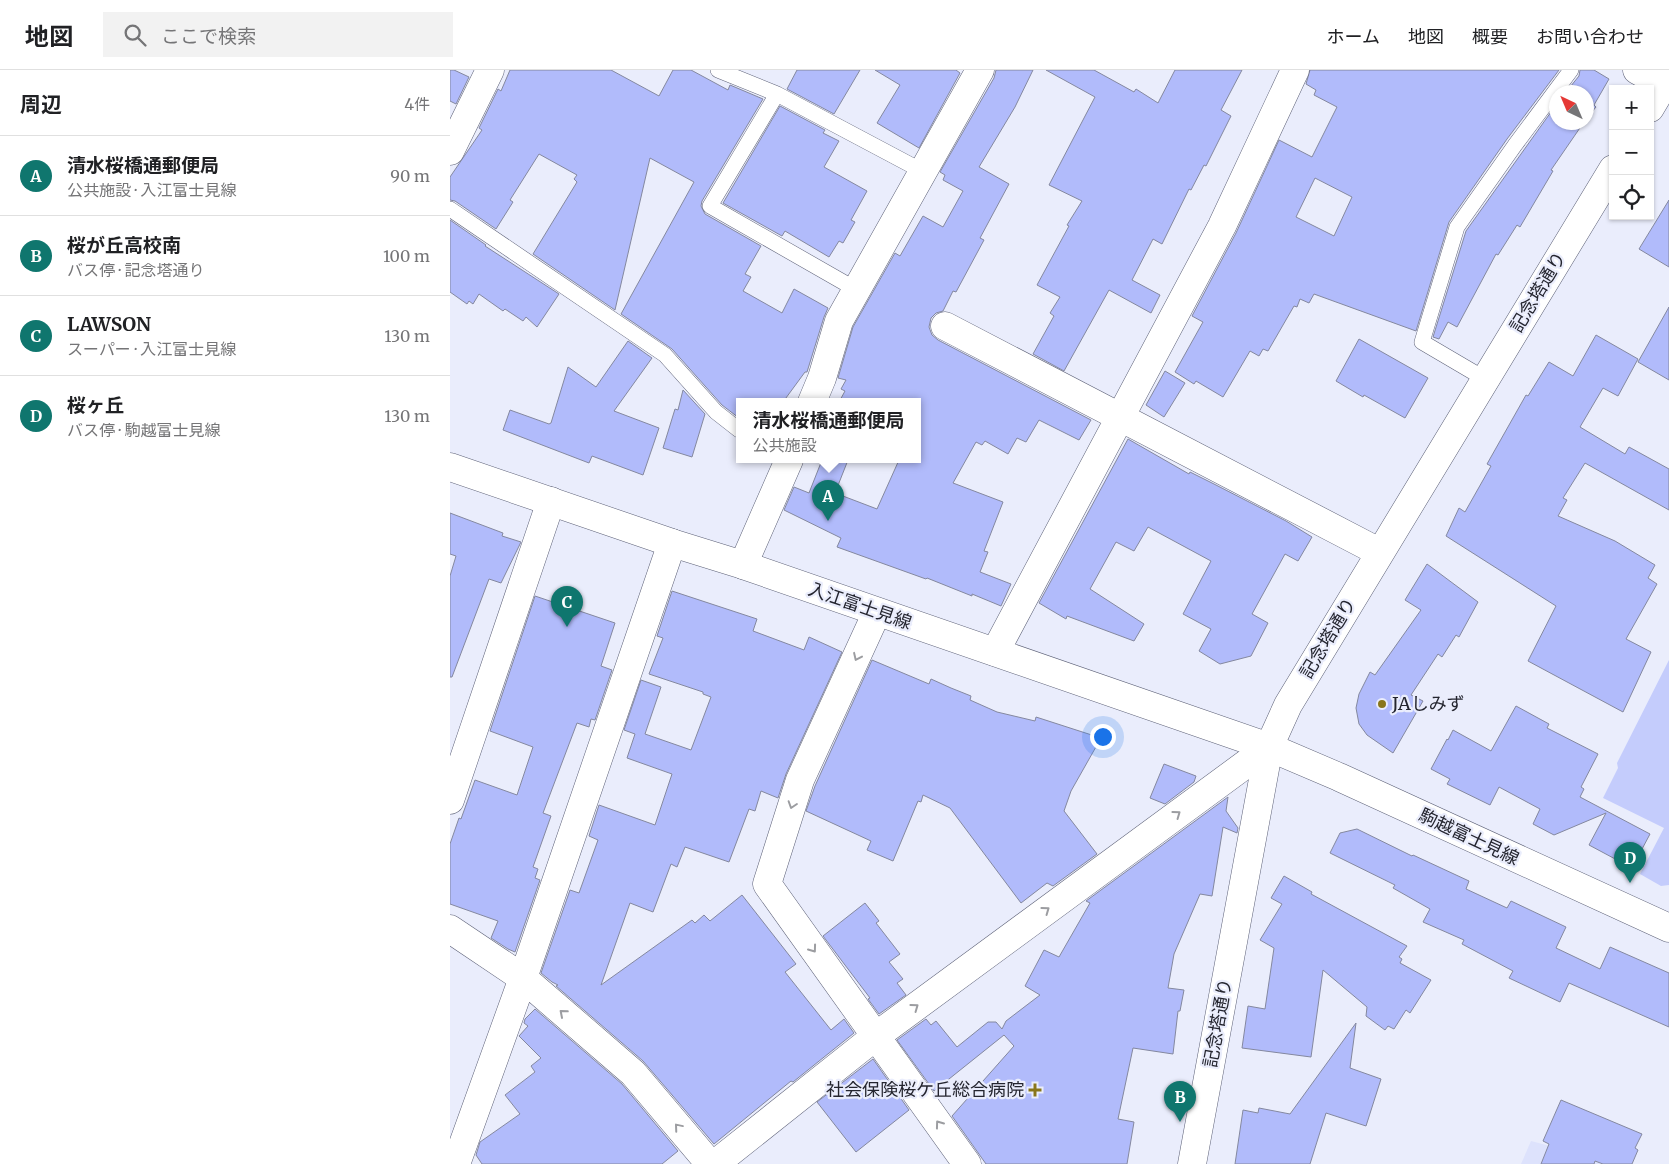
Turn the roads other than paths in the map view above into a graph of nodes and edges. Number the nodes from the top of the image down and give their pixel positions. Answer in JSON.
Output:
{"nodes":[{"id":1,"x":490,"y":70,"type":"edge"},
{"id":2,"x":718,"y":70,"type":"edge"},
{"id":3,"x":980,"y":70,"type":"edge"},
{"id":4,"x":1295,"y":70,"type":"edge"},
{"id":5,"x":1571,"y":70,"type":"edge"},
{"id":6,"x":1638,"y":70,"type":"edge"},
{"id":7,"x":1663,"y":89,"type":"edge"},
{"id":8,"x":778,"y":94,"type":"junction"},
{"id":9,"x":450,"y":151,"type":"edge"},
{"id":10,"x":924,"y":172,"type":"junction"},
{"id":11,"x":1609,"y":175,"type":"edge"},
{"id":12,"x":450,"y":209,"type":"edge"},
{"id":13,"x":858,"y":290,"type":"junction"},
{"id":14,"x":945,"y":326,"type":"dead end"},
{"id":15,"x":1485,"y":379,"type":"junction"},
{"id":16,"x":814,"y":398,"type":"edge"},
{"id":17,"x":1121,"y":416,"type":"junction"},
{"id":18,"x":736,"y":428,"type":"edge"},
{"id":19,"x":784,"y":463,"type":"edge"},
{"id":20,"x":450,"y":467,"type":"edge"},
{"id":21,"x":551,"y":501,"type":"junction"},
{"id":22,"x":672,"y":543,"type":"junction"},
{"id":23,"x":1379,"y":552,"type":"junction"},
{"id":24,"x":743,"y":565,"type":"junction"},
{"id":25,"x":877,"y":612,"type":"junction"},
{"id":26,"x":995,"y":652,"type":"junction"},
{"id":27,"x":1268,"y":747,"type":"junction"},
{"id":28,"x":450,"y":800,"type":"edge"},
{"id":29,"x":1668,"y":924,"type":"edge"},
{"id":30,"x":450,"y":929,"type":"edge"},
{"id":31,"x":523,"y":978,"type":"junction"},
{"id":32,"x":876,"y":1036,"type":"junction"},
{"id":33,"x":456,"y":1164,"type":"edge"},
{"id":34,"x":710,"y":1164,"type":"edge"},
{"id":35,"x":715,"y":1164,"type":"edge"},
{"id":36,"x":968,"y":1164,"type":"edge"},
{"id":37,"x":1192,"y":1164,"type":"edge"}],
"edges":[{"from":1,"to":9,"type":"street"},
{"from":2,"to":8,"type":"lane"},
{"from":3,"to":10,"type":"street"},
{"from":4,"to":17,"type":"street"},
{"from":5,"to":15,"type":"lane"},
{"from":6,"to":7,"type":"street"},
{"from":8,"to":10,"type":"lane"},
{"from":8,"to":13,"type":"lane"},
{"from":10,"to":13,"type":"street"},
{"from":11,"to":15,"type":"street","name":"記念塔通り"},
{"from":12,"to":18,"type":"lane"},
{"from":13,"to":16,"type":"street"},
{"from":14,"to":17,"type":"street"},
{"from":15,"to":23,"type":"street","name":"記念塔通り"},
{"from":17,"to":23,"type":"street"},
{"from":17,"to":26,"type":"street"},
{"from":19,"to":24,"type":"street"},
{"from":20,"to":21,"type":"street","name":"入江富士見線"},
{"from":21,"to":22,"type":"street","name":"入江富士見線"},
{"from":21,"to":28,"type":"street"},
{"from":22,"to":24,"type":"street","name":"入江富士見線"},
{"from":22,"to":31,"type":"street"},
{"from":23,"to":27,"type":"street","name":"記念塔通り"},
{"from":24,"to":25,"type":"street","name":"入江富士見線"},
{"from":25,"to":26,"type":"street","name":"入江富士見線"},
{"from":25,"to":32,"type":"street","one_way":true},
{"from":26,"to":27,"type":"street","name":"入江富士見線"},
{"from":27,"to":29,"type":"street","name":"駒越富士見線"},
{"from":32,"to":27,"type":"street","one_way":true},
{"from":27,"to":37,"type":"street","name":"記念塔通り"},
{"from":30,"to":31,"type":"street"},
{"from":31,"to":33,"type":"street"},
{"from":34,"to":31,"type":"street","one_way":true},
{"from":32,"to":35,"type":"street"},
{"from":36,"to":32,"type":"street","one_way":true}]}
